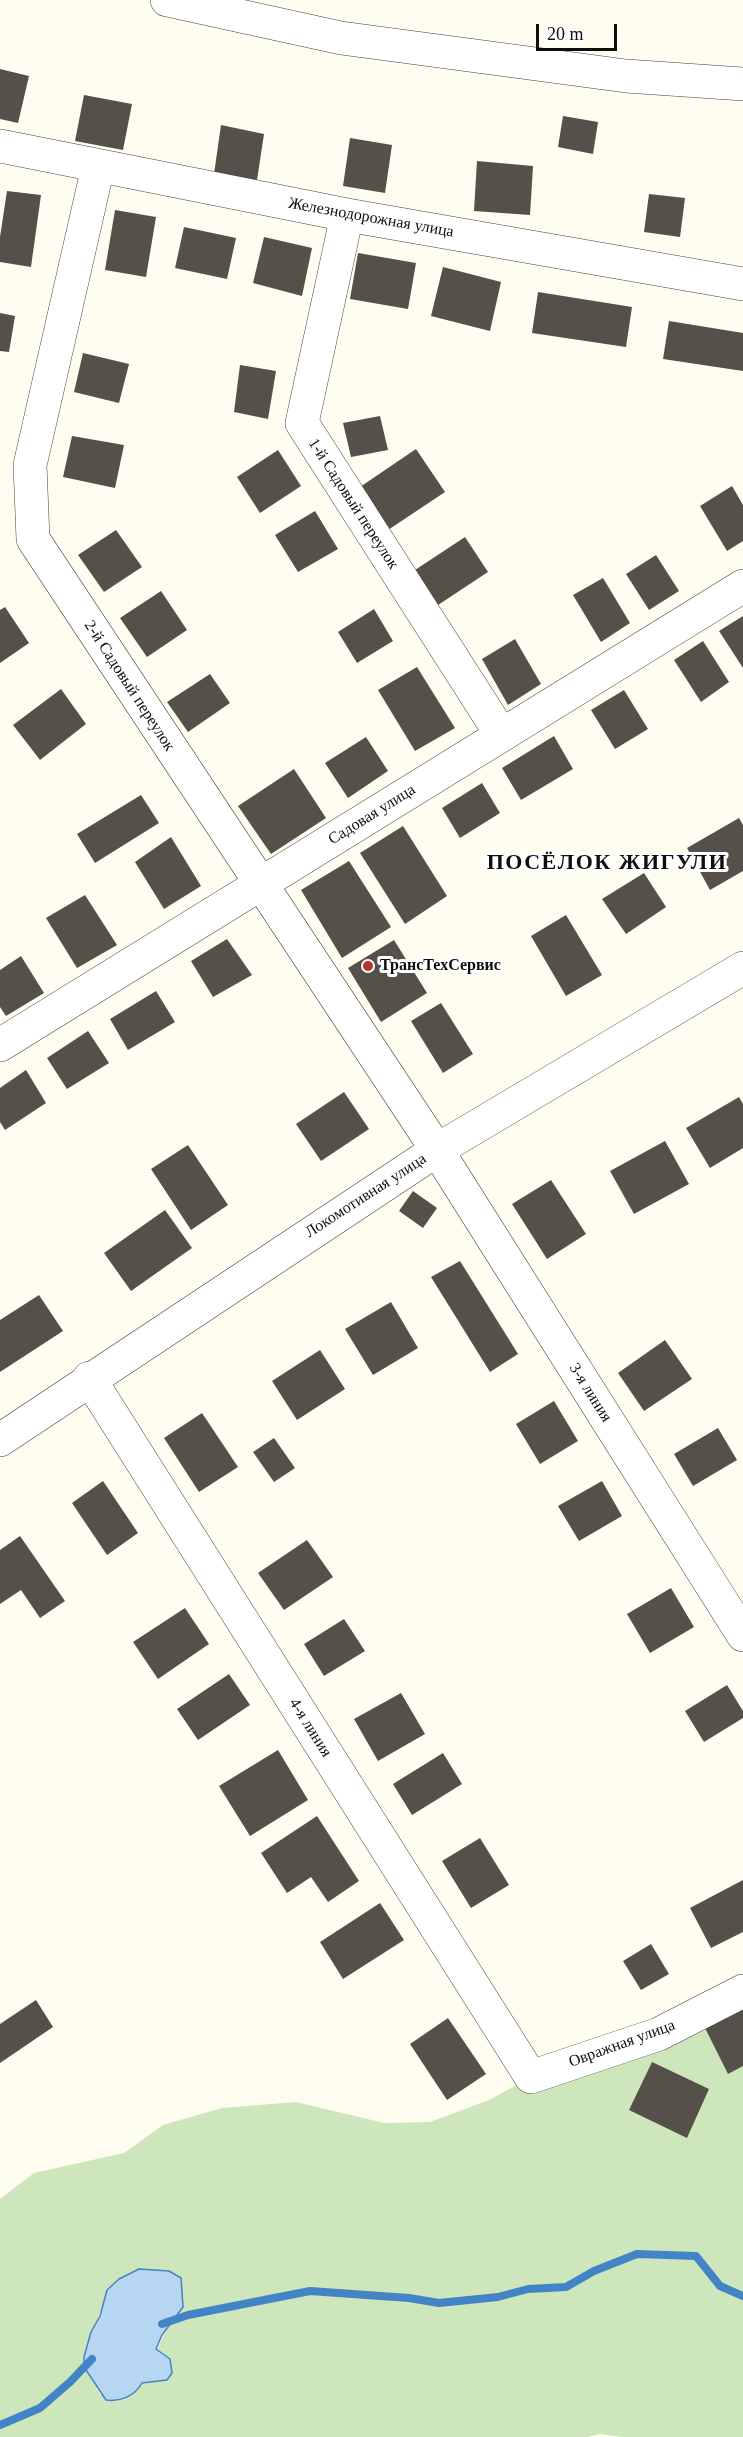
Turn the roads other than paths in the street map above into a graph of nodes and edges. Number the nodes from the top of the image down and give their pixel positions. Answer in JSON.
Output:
{"nodes":[{"id":1,"x":167,"y":0,"type":"edge"},
{"id":2,"x":743,"y":84,"type":"edge"},
{"id":3,"x":0,"y":146,"type":"edge"},
{"id":4,"x":98,"y":166,"type":"junction"},
{"id":5,"x":347,"y":215,"type":"junction"},
{"id":6,"x":743,"y":284,"type":"edge"},
{"id":7,"x":743,"y":586,"type":"edge"},
{"id":8,"x":501,"y":734,"type":"junction"},
{"id":9,"x":260,"y":886,"type":"junction"},
{"id":10,"x":743,"y":968,"type":"edge"},
{"id":11,"x":0,"y":1045,"type":"edge"},
{"id":12,"x":437,"y":1150,"type":"junction"},
{"id":13,"x":89,"y":1378,"type":"junction"},
{"id":14,"x":0,"y":1440,"type":"edge"},
{"id":15,"x":743,"y":1635,"type":"edge"},
{"id":16,"x":743,"y":1990,"type":"edge"},
{"id":17,"x":531,"y":2077,"type":"joint"}],
"edges":[{"from":1,"to":2,"type":"street"},
{"from":3,"to":4,"type":"street","name":"Железнодорожная улица"},
{"from":4,"to":5,"type":"street","name":"Железнодорожная улица"},
{"from":4,"to":9,"type":"street","name":"2-й Садовый переулок"},
{"from":5,"to":6,"type":"street","name":"Железнодорожная улица"},
{"from":5,"to":8,"type":"street","name":"1-й Садовый переулок"},
{"from":7,"to":8,"type":"street","name":"Садовая улица"},
{"from":8,"to":9,"type":"street","name":"Садовая улица"},
{"from":9,"to":11,"type":"street","name":"Садовая улица"},
{"from":9,"to":12,"type":"street","name":"2-й Садовый переулок"},
{"from":10,"to":12,"type":"street","name":"Локомотивная улица"},
{"from":12,"to":13,"type":"street","name":"Локомотивная улица"},
{"from":12,"to":15,"type":"street","name":"3-я линия"},
{"from":13,"to":14,"type":"street","name":"Локомотивная улица"},
{"from":13,"to":17,"type":"street","name":"4-я линия"},
{"from":16,"to":17,"type":"street","name":"Овражная улица"}]}
